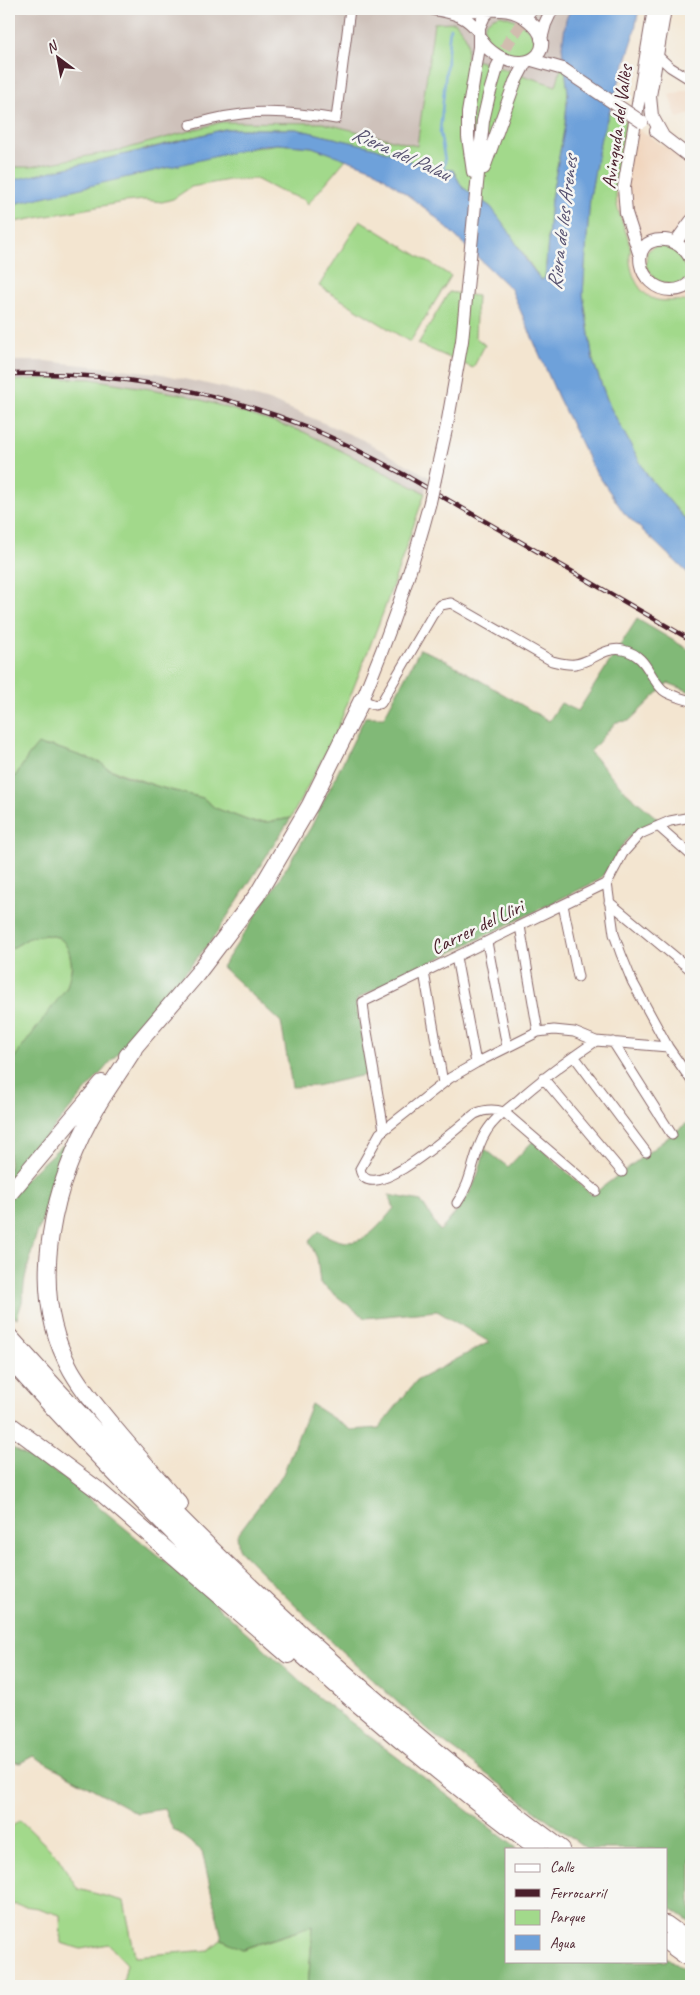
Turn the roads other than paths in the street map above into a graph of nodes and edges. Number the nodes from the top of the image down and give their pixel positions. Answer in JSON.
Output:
{"nodes":[{"id":1,"x":350,"y":9,"type":"edge"},
{"id":2,"x":434,"y":9,"type":"edge"},
{"id":3,"x":458,"y":9,"type":"edge"},
{"id":4,"x":552,"y":9,"type":"edge"},
{"id":5,"x":654,"y":9,"type":"edge"},
{"id":6,"x":658,"y":9,"type":"edge"},
{"id":7,"x":665,"y":9,"type":"edge"},
{"id":8,"x":489,"y":11,"type":"edge"},
{"id":9,"x":651,"y":31,"type":"junction"},
{"id":10,"x":480,"y":35,"type":"junction"},
{"id":11,"x":542,"y":42,"type":"junction"},
{"id":12,"x":656,"y":54,"type":"junction"},
{"id":13,"x":528,"y":62,"type":"junction"},
{"id":14,"x":498,"y":65,"type":"tunnel mouth"},
{"id":15,"x":563,"y":69,"type":"junction"},
{"id":16,"x":691,"y":80,"type":"edge"},
{"id":17,"x":190,"y":125,"type":"dead end"},
{"id":18,"x":668,"y":139,"type":"junction"},
{"id":19,"x":691,"y":150,"type":"edge"},
{"id":20,"x":479,"y":155,"type":"junction"},
{"id":21,"x":691,"y":158,"type":"edge"},
{"id":22,"x":691,"y":221,"type":"edge"},
{"id":23,"x":631,"y":227,"type":"junction"},
{"id":24,"x":655,"y":240,"type":"junction"},
{"id":25,"x":686,"y":248,"type":"edge"},
{"id":26,"x":640,"y":256,"type":"junction"},
{"id":27,"x":690,"y":286,"type":"edge"},
{"id":28,"x":362,"y":700,"type":"junction"},
{"id":29,"x":691,"y":701,"type":"edge"},
{"id":30,"x":691,"y":817,"type":"edge"},
{"id":31,"x":658,"y":826,"type":"junction"},
{"id":32,"x":691,"y":855,"type":"edge"},
{"id":33,"x":607,"y":883,"type":"junction"},
{"id":34,"x":609,"y":902,"type":"junction"},
{"id":35,"x":563,"y":905,"type":"junction"},
{"id":36,"x":520,"y":926,"type":"junction"},
{"id":37,"x":488,"y":942,"type":"junction"},
{"id":38,"x":456,"y":957,"type":"junction"},
{"id":39,"x":691,"y":970,"type":"edge"},
{"id":40,"x":424,"y":972,"type":"junction"},
{"id":41,"x":578,"y":977,"type":"dead end"},
{"id":42,"x":538,"y":1032,"type":"junction"},
{"id":43,"x":596,"y":1041,"type":"junction"},
{"id":44,"x":613,"y":1042,"type":"junction"},
{"id":45,"x":668,"y":1047,"type":"junction"},
{"id":46,"x":507,"y":1048,"type":"junction"},
{"id":47,"x":134,"y":1049,"type":"junction"},
{"id":48,"x":574,"y":1056,"type":"junction"},
{"id":49,"x":476,"y":1063,"type":"junction"},
{"id":50,"x":543,"y":1078,"type":"junction"},
{"id":51,"x":691,"y":1080,"type":"edge"},
{"id":52,"x":444,"y":1083,"type":"junction"},
{"id":53,"x":504,"y":1112,"type":"junction"},
{"id":54,"x":384,"y":1130,"type":"junction"},
{"id":55,"x":672,"y":1135,"type":"dead end"},
{"id":56,"x":646,"y":1152,"type":"dead end"},
{"id":57,"x":622,"y":1172,"type":"dead end"},
{"id":58,"x":596,"y":1191,"type":"dead end"},
{"id":59,"x":11,"y":1192,"type":"edge"},
{"id":60,"x":457,"y":1203,"type":"dead end"},
{"id":61,"x":9,"y":1336,"type":"edge"},
{"id":62,"x":9,"y":1358,"type":"edge"},
{"id":63,"x":9,"y":1424,"type":"edge"},
{"id":64,"x":261,"y":1596,"type":"junction"},
{"id":65,"x":469,"y":1796,"type":"junction"},
{"id":66,"x":537,"y":1848,"type":"edge"},
{"id":67,"x":561,"y":1848,"type":"edge"},
{"id":68,"x":668,"y":1925,"type":"edge"},
{"id":69,"x":691,"y":1942,"type":"edge"},
{"id":70,"x":668,"y":1943,"type":"edge"},
{"id":71,"x":691,"y":1960,"type":"edge"}],
"edges":[{"from":1,"to":17,"type":"street"},
{"from":2,"to":10,"type":"main road"},
{"from":3,"to":8,"type":"main road"},
{"from":4,"to":11,"type":"main road"},
{"from":5,"to":9,"type":"main road","name":"Avinguda del Vallès"},
{"from":6,"to":9,"type":"main road","name":"Avinguda del Vallès"},
{"from":7,"to":12,"type":"main road","name":"Avinguda del Vallès"},
{"from":8,"to":10,"type":"main road"},
{"from":8,"to":11,"type":"main road"},
{"from":9,"to":23,"type":"main road","name":"Avinguda del Vallès"},
{"from":10,"to":13,"type":"main road"},
{"from":10,"to":20,"type":"main road"},
{"from":11,"to":13,"type":"main road"},
{"from":11,"to":15,"type":"main road"},
{"from":12,"to":16,"type":"street"},
{"from":12,"to":18,"type":"main road","name":"Avinguda del Vallès"},
{"from":13,"to":15,"type":"main road"},
{"from":13,"to":20,"type":"main road"},
{"from":14,"to":20,"type":"main road"},
{"from":15,"to":18,"type":"main road","bridge":true},
{"from":18,"to":19,"type":"main road"},
{"from":18,"to":21,"type":"main road"},
{"from":20,"to":28,"type":"main road","bridge":true},
{"from":22,"to":25,"type":"main road"},
{"from":23,"to":24,"type":"main road"},
{"from":23,"to":26,"type":"main road","name":"Avinguda del Vallès"},
{"from":24,"to":25,"type":"main road"},
{"from":24,"to":26,"type":"main road"},
{"from":26,"to":27,"type":"main road","name":"Avinguda del Vallès"},
{"from":28,"to":29,"type":"street"},
{"from":28,"to":47,"type":"highway"},
{"from":30,"to":31,"type":"street"},
{"from":31,"to":32,"type":"street"},
{"from":31,"to":33,"type":"street"},
{"from":33,"to":34,"type":"street"},
{"from":33,"to":35,"type":"street","name":"Carrer del Lliri"},
{"from":34,"to":39,"type":"street"},
{"from":34,"to":45,"type":"street"},
{"from":35,"to":36,"type":"street","name":"Carrer del Lliri"},
{"from":35,"to":41,"type":"street"},
{"from":36,"to":37,"type":"street","name":"Carrer del Lliri"},
{"from":36,"to":42,"type":"street"},
{"from":37,"to":38,"type":"street","name":"Carrer del Lliri"},
{"from":37,"to":46,"type":"street"},
{"from":38,"to":40,"type":"street","name":"Carrer del Lliri"},
{"from":38,"to":49,"type":"street"},
{"from":40,"to":52,"type":"street"},
{"from":40,"to":54,"type":"street","name":"Carrer del Lliri"},
{"from":42,"to":43,"type":"street"},
{"from":42,"to":46,"type":"street"},
{"from":43,"to":44,"type":"street"},
{"from":43,"to":48,"type":"street"},
{"from":44,"to":45,"type":"street"},
{"from":44,"to":55,"type":"street"},
{"from":45,"to":51,"type":"street"},
{"from":46,"to":49,"type":"street"},
{"from":47,"to":59,"type":"highway"},
{"from":47,"to":64,"type":"highway"},
{"from":48,"to":50,"type":"street"},
{"from":48,"to":56,"type":"street"},
{"from":49,"to":52,"type":"street"},
{"from":50,"to":53,"type":"street"},
{"from":50,"to":57,"type":"street"},
{"from":52,"to":54,"type":"street"},
{"from":53,"to":54,"type":"street"},
{"from":53,"to":58,"type":"street"},
{"from":53,"to":60,"type":"street"},
{"from":61,"to":64,"type":"highway"},
{"from":62,"to":65,"type":"highway"},
{"from":63,"to":65,"type":"highway"},
{"from":64,"to":67,"type":"highway"},
{"from":65,"to":66,"type":"highway"},
{"from":68,"to":69,"type":"highway"},
{"from":70,"to":71,"type":"highway"}]}
